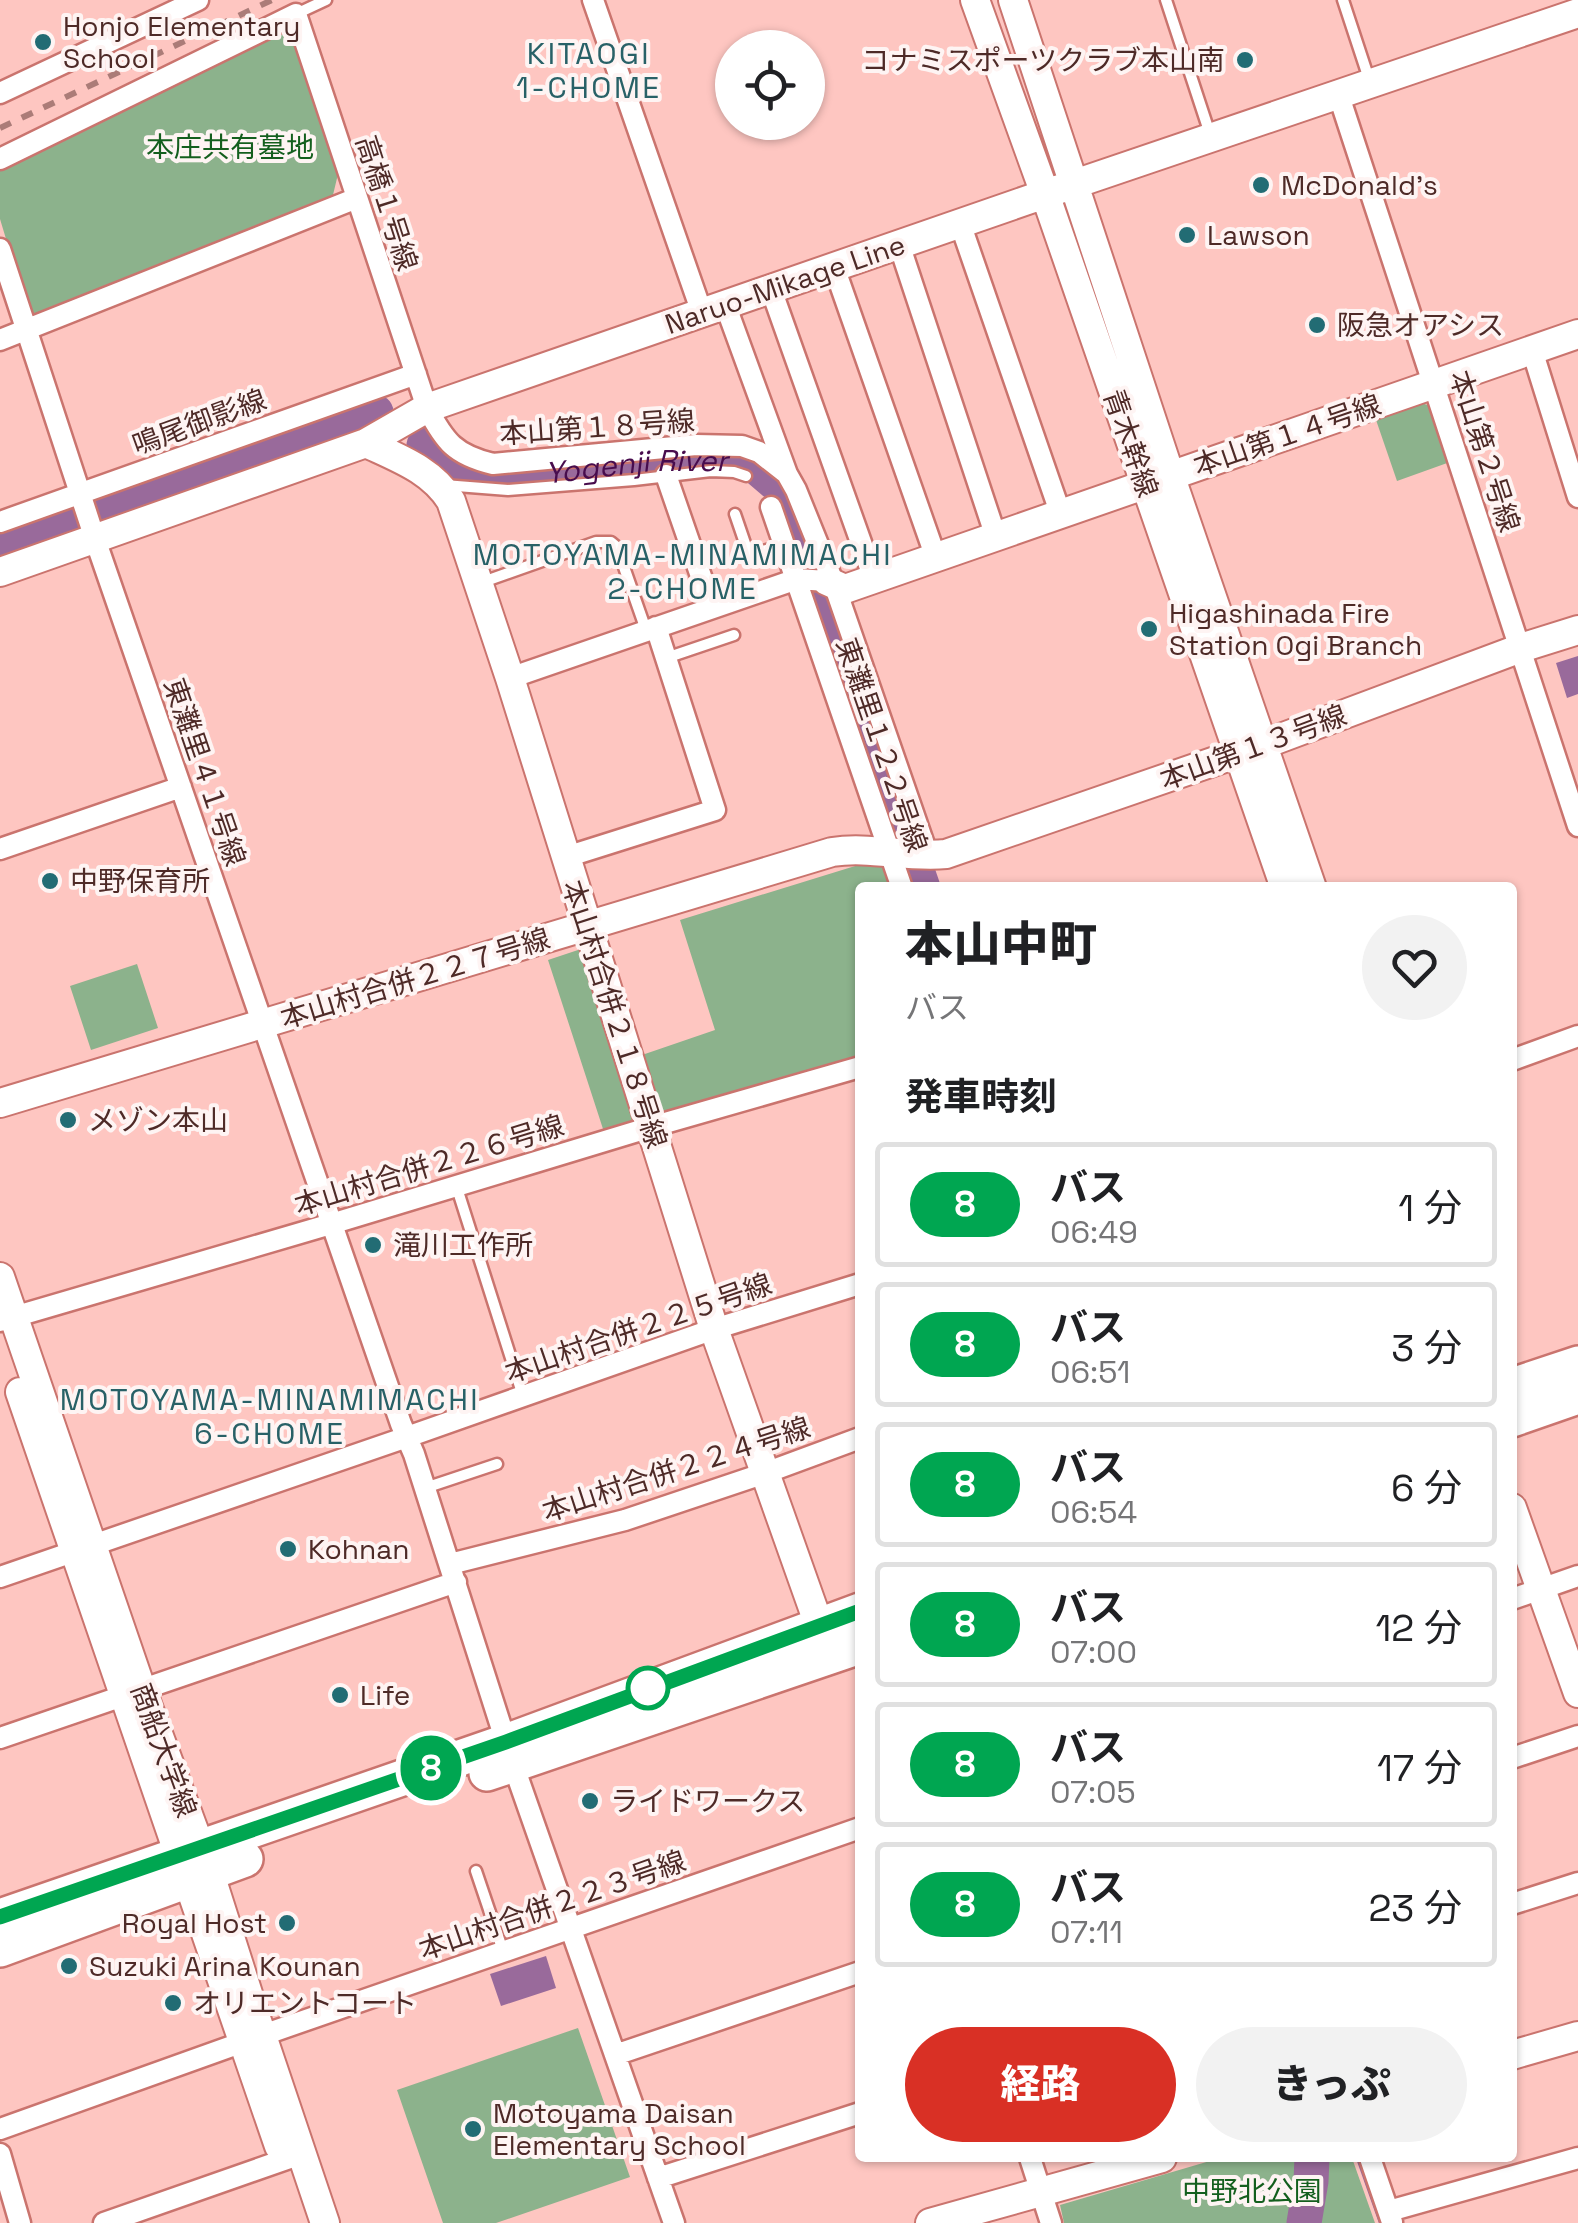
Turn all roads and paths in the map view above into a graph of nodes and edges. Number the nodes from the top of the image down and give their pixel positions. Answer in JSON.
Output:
{"nodes":[{"id":1,"x":198,"y":0,"type":"edge"},
{"id":2,"x":326,"y":0,"type":"edge"},
{"id":3,"x":593,"y":0,"type":"edge"},
{"id":4,"x":975,"y":0,"type":"edge"},
{"id":5,"x":1013,"y":0,"type":"edge"},
{"id":6,"x":1166,"y":0,"type":"edge"},
{"id":7,"x":1343,"y":0,"type":"edge"},
{"id":8,"x":1578,"y":12,"type":"edge"},
{"id":9,"x":296,"y":14,"type":"junction"},
{"id":10,"x":1370,"y":83,"type":"junction"},
{"id":11,"x":0,"y":93,"type":"edge"},
{"id":12,"x":1338,"y":94,"type":"junction"},
{"id":13,"x":1211,"y":137,"type":"junction"},
{"id":14,"x":0,"y":159,"type":"edge"},
{"id":15,"x":1072,"y":184,"type":"junction"},
{"id":16,"x":1045,"y":194,"type":"junction"},
{"id":17,"x":357,"y":198,"type":"junction"},
{"id":18,"x":960,"y":223,"type":"junction"},
{"id":19,"x":899,"y":244,"type":"junction"},
{"id":20,"x":0,"y":249,"type":"edge"},
{"id":21,"x":834,"y":266,"type":"junction"},
{"id":22,"x":771,"y":289,"type":"junction"},
{"id":23,"x":714,"y":308,"type":"junction"},
{"id":24,"x":25,"y":330,"type":"junction"},
{"id":25,"x":1578,"y":334,"type":"edge"},
{"id":26,"x":0,"y":340,"type":"edge"},
{"id":27,"x":1532,"y":350,"type":"junction"},
{"id":28,"x":416,"y":374,"type":"junction"},
{"id":29,"x":1434,"y":384,"type":"junction"},
{"id":30,"x":427,"y":408,"type":"junction"},
{"id":31,"x":366,"y":443,"type":"junction"},
{"id":32,"x":787,"y":474,"type":"junction"},
{"id":33,"x":666,"y":476,"type":"junction"},
{"id":34,"x":746,"y":476,"type":"dead end"},
{"id":35,"x":1158,"y":480,"type":"junction"},
{"id":36,"x":442,"y":485,"type":"junction"},
{"id":37,"x":1578,"y":497,"type":"edge"},
{"id":38,"x":772,"y":508,"type":"dead end"},
{"id":39,"x":86,"y":513,"type":"junction"},
{"id":40,"x":735,"y":514,"type":"dead end"},
{"id":41,"x":1061,"y":515,"type":"junction"},
{"id":42,"x":0,"y":522,"type":"edge"},
{"id":43,"x":996,"y":537,"type":"junction"},
{"id":44,"x":785,"y":544,"type":"junction"},
{"id":45,"x":936,"y":558,"type":"junction"},
{"id":46,"x":0,"y":572,"type":"edge"},
{"id":47,"x":874,"y":579,"type":"junction"},
{"id":48,"x":815,"y":581,"type":"junction"},
{"id":49,"x":479,"y":583,"type":"junction"},
{"id":50,"x":712,"y":608,"type":"junction"},
{"id":51,"x":651,"y":629,"type":"junction"},
{"id":52,"x":1578,"y":630,"type":"edge"},
{"id":53,"x":734,"y":635,"type":"dead end"},
{"id":54,"x":1521,"y":648,"type":"junction"},
{"id":55,"x":666,"y":658,"type":"junction"},
{"id":56,"x":510,"y":678,"type":"junction"},
{"id":57,"x":1250,"y":749,"type":"junction"},
{"id":58,"x":181,"y":787,"type":"junction"},
{"id":59,"x":1578,"y":826,"type":"edge"},
{"id":60,"x":0,"y":849,"type":"edge"},
{"id":61,"x":910,"y":854,"type":"junction"},
{"id":62,"x":566,"y":857,"type":"junction"},
{"id":63,"x":903,"y":882,"type":"edge"},
{"id":64,"x":1283,"y":882,"type":"edge"},
{"id":65,"x":1309,"y":882,"type":"edge"},
{"id":66,"x":588,"y":927,"type":"junction"},
{"id":67,"x":264,"y":1023,"type":"junction"},
{"id":68,"x":1578,"y":1036,"type":"edge"},
{"id":69,"x":1517,"y":1058,"type":"edge"},
{"id":70,"x":855,"y":1067,"type":"edge"},
{"id":71,"x":0,"y":1102,"type":"edge"},
{"id":72,"x":651,"y":1126,"type":"junction"},
{"id":73,"x":456,"y":1185,"type":"junction"},
{"id":74,"x":331,"y":1224,"type":"junction"},
{"id":75,"x":0,"y":1278,"type":"edge"},
{"id":76,"x":855,"y":1286,"type":"edge"},
{"id":77,"x":4,"y":1325,"type":"edge"},
{"id":78,"x":714,"y":1329,"type":"junction"},
{"id":79,"x":1578,"y":1364,"type":"edge"},
{"id":80,"x":1517,"y":1384,"type":"edge"},
{"id":81,"x":1578,"y":1396,"type":"edge"},
{"id":82,"x":523,"y":1397,"type":"junction"},
{"id":83,"x":1517,"y":1417,"type":"edge"},
{"id":84,"x":407,"y":1438,"type":"junction"},
{"id":85,"x":855,"y":1440,"type":"edge"},
{"id":86,"x":497,"y":1464,"type":"dead end"},
{"id":87,"x":764,"y":1474,"type":"junction"},
{"id":88,"x":426,"y":1488,"type":"junction"},
{"id":89,"x":1517,"y":1522,"type":"edge"},
{"id":90,"x":84,"y":1547,"type":"junction"},
{"id":91,"x":453,"y":1573,"type":"junction"},
{"id":92,"x":0,"y":1576,"type":"edge"},
{"id":93,"x":1578,"y":1576,"type":"edge"},
{"id":94,"x":1541,"y":1589,"type":"junction"},
{"id":95,"x":1517,"y":1597,"type":"edge"},
{"id":96,"x":855,"y":1613,"type":"edge"},
{"id":97,"x":818,"y":1626,"type":"junction"},
{"id":98,"x":855,"y":1657,"type":"edge"},
{"id":99,"x":132,"y":1691,"type":"junction"},
{"id":100,"x":1578,"y":1693,"type":"edge"},
{"id":101,"x":1578,"y":1736,"type":"edge"},
{"id":102,"x":0,"y":1738,"type":"edge"},
{"id":103,"x":510,"y":1753,"type":"junction"},
{"id":104,"x":1517,"y":1756,"type":"edge"},
{"id":105,"x":855,"y":1830,"type":"edge"},
{"id":106,"x":194,"y":1864,"type":"junction"},
{"id":107,"x":476,"y":1872,"type":"dead end"},
{"id":108,"x":1578,"y":1882,"type":"edge"},
{"id":109,"x":1517,"y":1902,"type":"edge"},
{"id":110,"x":0,"y":1917,"type":"edge"},
{"id":111,"x":571,"y":1928,"type":"junction"},
{"id":112,"x":0,"y":1949,"type":"edge"},
{"id":113,"x":503,"y":1951,"type":"junction"},
{"id":114,"x":855,"y":1974,"type":"edge"},
{"id":115,"x":1578,"y":2036,"type":"edge"},
{"id":116,"x":253,"y":2038,"type":"junction"},
{"id":117,"x":1517,"y":2054,"type":"edge"},
{"id":118,"x":615,"y":2055,"type":"junction"},
{"id":119,"x":855,"y":2116,"type":"edge"},
{"id":120,"x":0,"y":2129,"type":"edge"},
{"id":121,"x":0,"y":2154,"type":"edge"},
{"id":122,"x":292,"y":2157,"type":"junction"},
{"id":123,"x":1578,"y":2158,"type":"edge"},
{"id":124,"x":1031,"y":2162,"type":"edge"},
{"id":125,"x":1148,"y":2162,"type":"edge"},
{"id":126,"x":1371,"y":2162,"type":"edge"},
{"id":127,"x":658,"y":2178,"type":"junction"},
{"id":128,"x":1042,"y":2192,"type":"junction"},
{"id":129,"x":1391,"y":2217,"type":"edge"},
{"id":130,"x":20,"y":2223,"type":"edge"},
{"id":131,"x":104,"y":2223,"type":"edge"},
{"id":132,"x":306,"y":2223,"type":"edge"},
{"id":133,"x":325,"y":2223,"type":"edge"},
{"id":134,"x":674,"y":2223,"type":"edge"},
{"id":135,"x":930,"y":2223,"type":"edge"},
{"id":136,"x":1050,"y":2223,"type":"edge"}],
"edges":[{"from":1,"to":11,"type":"street"},
{"from":2,"to":9,"type":"lane"},
{"from":3,"to":23,"type":"street"},
{"from":4,"to":16,"type":"street","name":"青木幹線"},
{"from":5,"to":15,"type":"street","name":"青木幹線"},
{"from":6,"to":13,"type":"lane"},
{"from":7,"to":10,"type":"lane"},
{"from":8,"to":10,"type":"street","name":"Naruo-Mikage Line"},
{"from":9,"to":14,"type":"street"},
{"from":9,"to":17,"type":"street","name":"高橋１号線"},
{"from":10,"to":12,"type":"street","name":"Naruo-Mikage Line"},
{"from":12,"to":13,"type":"street","name":"Naruo-Mikage Line"},
{"from":12,"to":29,"type":"street","name":"本山第２号線"},
{"from":13,"to":15,"type":"street","name":"Naruo-Mikage Line"},
{"from":15,"to":16,"type":"street","name":"Naruo-Mikage Line"},
{"from":15,"to":35,"type":"street","name":"青木幹線"},
{"from":16,"to":18,"type":"street","name":"Naruo-Mikage Line"},
{"from":16,"to":35,"type":"street","name":"青木幹線"},
{"from":17,"to":24,"type":"street"},
{"from":17,"to":28,"type":"street","name":"高橋１号線"},
{"from":18,"to":19,"type":"street","name":"Naruo-Mikage Line"},
{"from":18,"to":41,"type":"street"},
{"from":19,"to":21,"type":"street","name":"Naruo-Mikage Line"},
{"from":19,"to":43,"type":"street"},
{"from":20,"to":24,"type":"street","name":"東灘里４１号線"},
{"from":21,"to":22,"type":"street","name":"Naruo-Mikage Line"},
{"from":21,"to":45,"type":"street"},
{"from":22,"to":23,"type":"street","name":"Naruo-Mikage Line"},
{"from":22,"to":47,"type":"street"},
{"from":23,"to":30,"type":"street","name":"Naruo-Mikage Line"},
{"from":23,"to":32,"type":"street"},
{"from":24,"to":26,"type":"street"},
{"from":24,"to":39,"type":"street","name":"東灘里４１号線"},
{"from":25,"to":27,"type":"street","name":"本山第１４号線"},
{"from":27,"to":29,"type":"street","name":"本山第１４号線"},
{"from":27,"to":37,"type":"street"},
{"from":28,"to":30,"type":"street","name":"高橋１号線"},
{"from":28,"to":39,"type":"street","name":"鳴尾御影線"},
{"from":29,"to":35,"type":"street","name":"本山第１４号線"},
{"from":29,"to":54,"type":"street","name":"本山第２号線"},
{"from":30,"to":31,"type":"street","name":"Naruo-Mikage Line"},
{"from":30,"to":32,"type":"street","name":"本山第１８号線"},
{"from":31,"to":36,"type":"street"},
{"from":31,"to":39,"type":"street","name":"Naruo-Mikage Line"},
{"from":32,"to":48,"type":"street"},
{"from":33,"to":34,"type":"lane"},
{"from":33,"to":36,"type":"lane"},
{"from":33,"to":50,"type":"street"},
{"from":35,"to":41,"type":"street","name":"本山第１４号線"},
{"from":35,"to":57,"type":"street","name":"青木幹線"},
{"from":36,"to":49,"type":"street","name":"本山村合併２１８号線"},
{"from":38,"to":44,"type":"street","name":"東灘里１２２号線"},
{"from":39,"to":42,"type":"street","name":"鳴尾御影線"},
{"from":39,"to":46,"type":"street","name":"Naruo-Mikage Line"},
{"from":39,"to":58,"type":"street","name":"東灘里４１号線"},
{"from":40,"to":44,"type":"lane"},
{"from":41,"to":43,"type":"street","name":"本山第１４号線"},
{"from":43,"to":45,"type":"street","name":"本山第１４号線"},
{"from":44,"to":48,"type":"street","name":"東灘里１２２号線"},
{"from":45,"to":47,"type":"street","name":"本山第１４号線"},
{"from":47,"to":48,"type":"street","name":"本山第１４号線"},
{"from":48,"to":50,"type":"street"},
{"from":48,"to":61,"type":"street"},
{"from":48,"to":61,"type":"street","name":"東灘里１２２号線"},
{"from":49,"to":51,"type":"lane"},
{"from":49,"to":56,"type":"street","name":"本山村合併２１８号線"},
{"from":50,"to":51,"type":"street"},
{"from":51,"to":55,"type":"street"},
{"from":51,"to":56,"type":"street"},
{"from":52,"to":54,"type":"street","name":"本山第１３号線"},
{"from":53,"to":55,"type":"lane"},
{"from":54,"to":57,"type":"street","name":"本山第１３号線"},
{"from":54,"to":59,"type":"street","name":"本山第２号線"},
{"from":55,"to":62,"type":"street"},
{"from":56,"to":62,"type":"street","name":"本山村合併２１８号線"},
{"from":57,"to":61,"type":"street","name":"本山第１３号線"},
{"from":57,"to":64,"type":"street","name":"青木幹線"},
{"from":57,"to":65,"type":"street","name":"青木幹線"},
{"from":58,"to":60,"type":"street"},
{"from":58,"to":67,"type":"street","name":"東灘里４１号線"},
{"from":61,"to":63,"type":"street","name":"東灘里１２２号線"},
{"from":61,"to":66,"type":"street","name":"本山村合併２２７号線"},
{"from":62,"to":66,"type":"street","name":"本山村合併２１８号線"},
{"from":66,"to":67,"type":"street","name":"本山村合併２２７号線"},
{"from":66,"to":72,"type":"street","name":"本山村合併２１８号線"},
{"from":67,"to":71,"type":"street","name":"本山村合併２２７号線"},
{"from":67,"to":74,"type":"street","name":"東灘里４１号線"},
{"from":68,"to":69,"type":"street"},
{"from":70,"to":72,"type":"street","name":"本山村合併２２６号線"},
{"from":72,"to":73,"type":"street","name":"本山村合併２２６号線"},
{"from":72,"to":78,"type":"street","name":"本山村合併２１８号線"},
{"from":73,"to":74,"type":"street","name":"本山村合併２２６号線"},
{"from":73,"to":82,"type":"lane"},
{"from":74,"to":77,"type":"street","name":"本山村合併２２６号線"},
{"from":74,"to":84,"type":"street","name":"東灘里４１号線"},
{"from":75,"to":77,"type":"street","name":"商船大学線"},
{"from":76,"to":78,"type":"street","name":"本山村合併２２５号線"},
{"from":77,"to":90,"type":"street","name":"商船大学線"},
{"from":78,"to":82,"type":"street","name":"本山村合併２２５号線"},
{"from":78,"to":87,"type":"street","name":"本山村合併２１８号線"},
{"from":79,"to":80,"type":"highway"},
{"from":81,"to":83,"type":"highway"},
{"from":82,"to":84,"type":"street","name":"本山村合併２２５号線"},
{"from":84,"to":88,"type":"street","name":"東灘里４１号線"},
{"from":84,"to":90,"type":"street","name":"本山村合併２２５号線"},
{"from":85,"to":87,"type":"street","name":"本山村合併２２４号線"},
{"from":86,"to":88,"type":"lane"},
{"from":87,"to":91,"type":"street","name":"本山村合併２２４号線"},
{"from":87,"to":97,"type":"street","name":"本山村合併２１８号線"},
{"from":88,"to":91,"type":"street","name":"東灘里４１号線"},
{"from":89,"to":94,"type":"street"},
{"from":90,"to":92,"type":"street","name":"本山村合併２２５号線"},
{"from":90,"to":99,"type":"street","name":"商船大学線"},
{"from":91,"to":99,"type":"street","name":"本山村合併２２４号線"},
{"from":91,"to":103,"type":"street","name":"東灘里４１号線"},
{"from":93,"to":94,"type":"street"},
{"from":94,"to":95,"type":"street"},
{"from":94,"to":100,"type":"street"},
{"from":96,"to":97,"type":"highway"},
{"from":97,"to":103,"type":"highway"},
{"from":98,"to":103,"type":"highway"},
{"from":99,"to":102,"type":"street","name":"本山村合併２２４号線"},
{"from":99,"to":106,"type":"street","name":"商船大学線"},
{"from":101,"to":104,"type":"street"},
{"from":103,"to":106,"type":"highway"},
{"from":103,"to":111,"type":"street","name":"東灘里４１号線"},
{"from":105,"to":111,"type":"street","name":"本山村合併２２３号線"},
{"from":106,"to":110,"type":"highway"},
{"from":106,"to":112,"type":"highway"},
{"from":106,"to":116,"type":"street","name":"商船大学線"},
{"from":107,"to":113,"type":"lane"},
{"from":108,"to":109,"type":"street"},
{"from":111,"to":113,"type":"street","name":"本山村合併２２３号線"},
{"from":111,"to":118,"type":"street","name":"東灘里４１号線"},
{"from":113,"to":116,"type":"street","name":"本山村合併２２３号線"},
{"from":114,"to":118,"type":"street"},
{"from":115,"to":117,"type":"street"},
{"from":116,"to":120,"type":"street","name":"本山村合併２２３号線"},
{"from":116,"to":122,"type":"street","name":"商船大学線"},
{"from":118,"to":127,"type":"street","name":"東灘里４１号線"},
{"from":119,"to":127,"type":"street"},
{"from":121,"to":130,"type":"street"},
{"from":122,"to":131,"type":"street"},
{"from":122,"to":132,"type":"street","name":"商船大学線"},
{"from":122,"to":133,"type":"street","name":"商船大学線"},
{"from":123,"to":129,"type":"street"},
{"from":124,"to":128,"type":"street"},
{"from":125,"to":128,"type":"street"},
{"from":126,"to":129,"type":"street"},
{"from":127,"to":134,"type":"street","name":"東灘里４１号線"},
{"from":128,"to":135,"type":"street"},
{"from":128,"to":136,"type":"street"}]}
